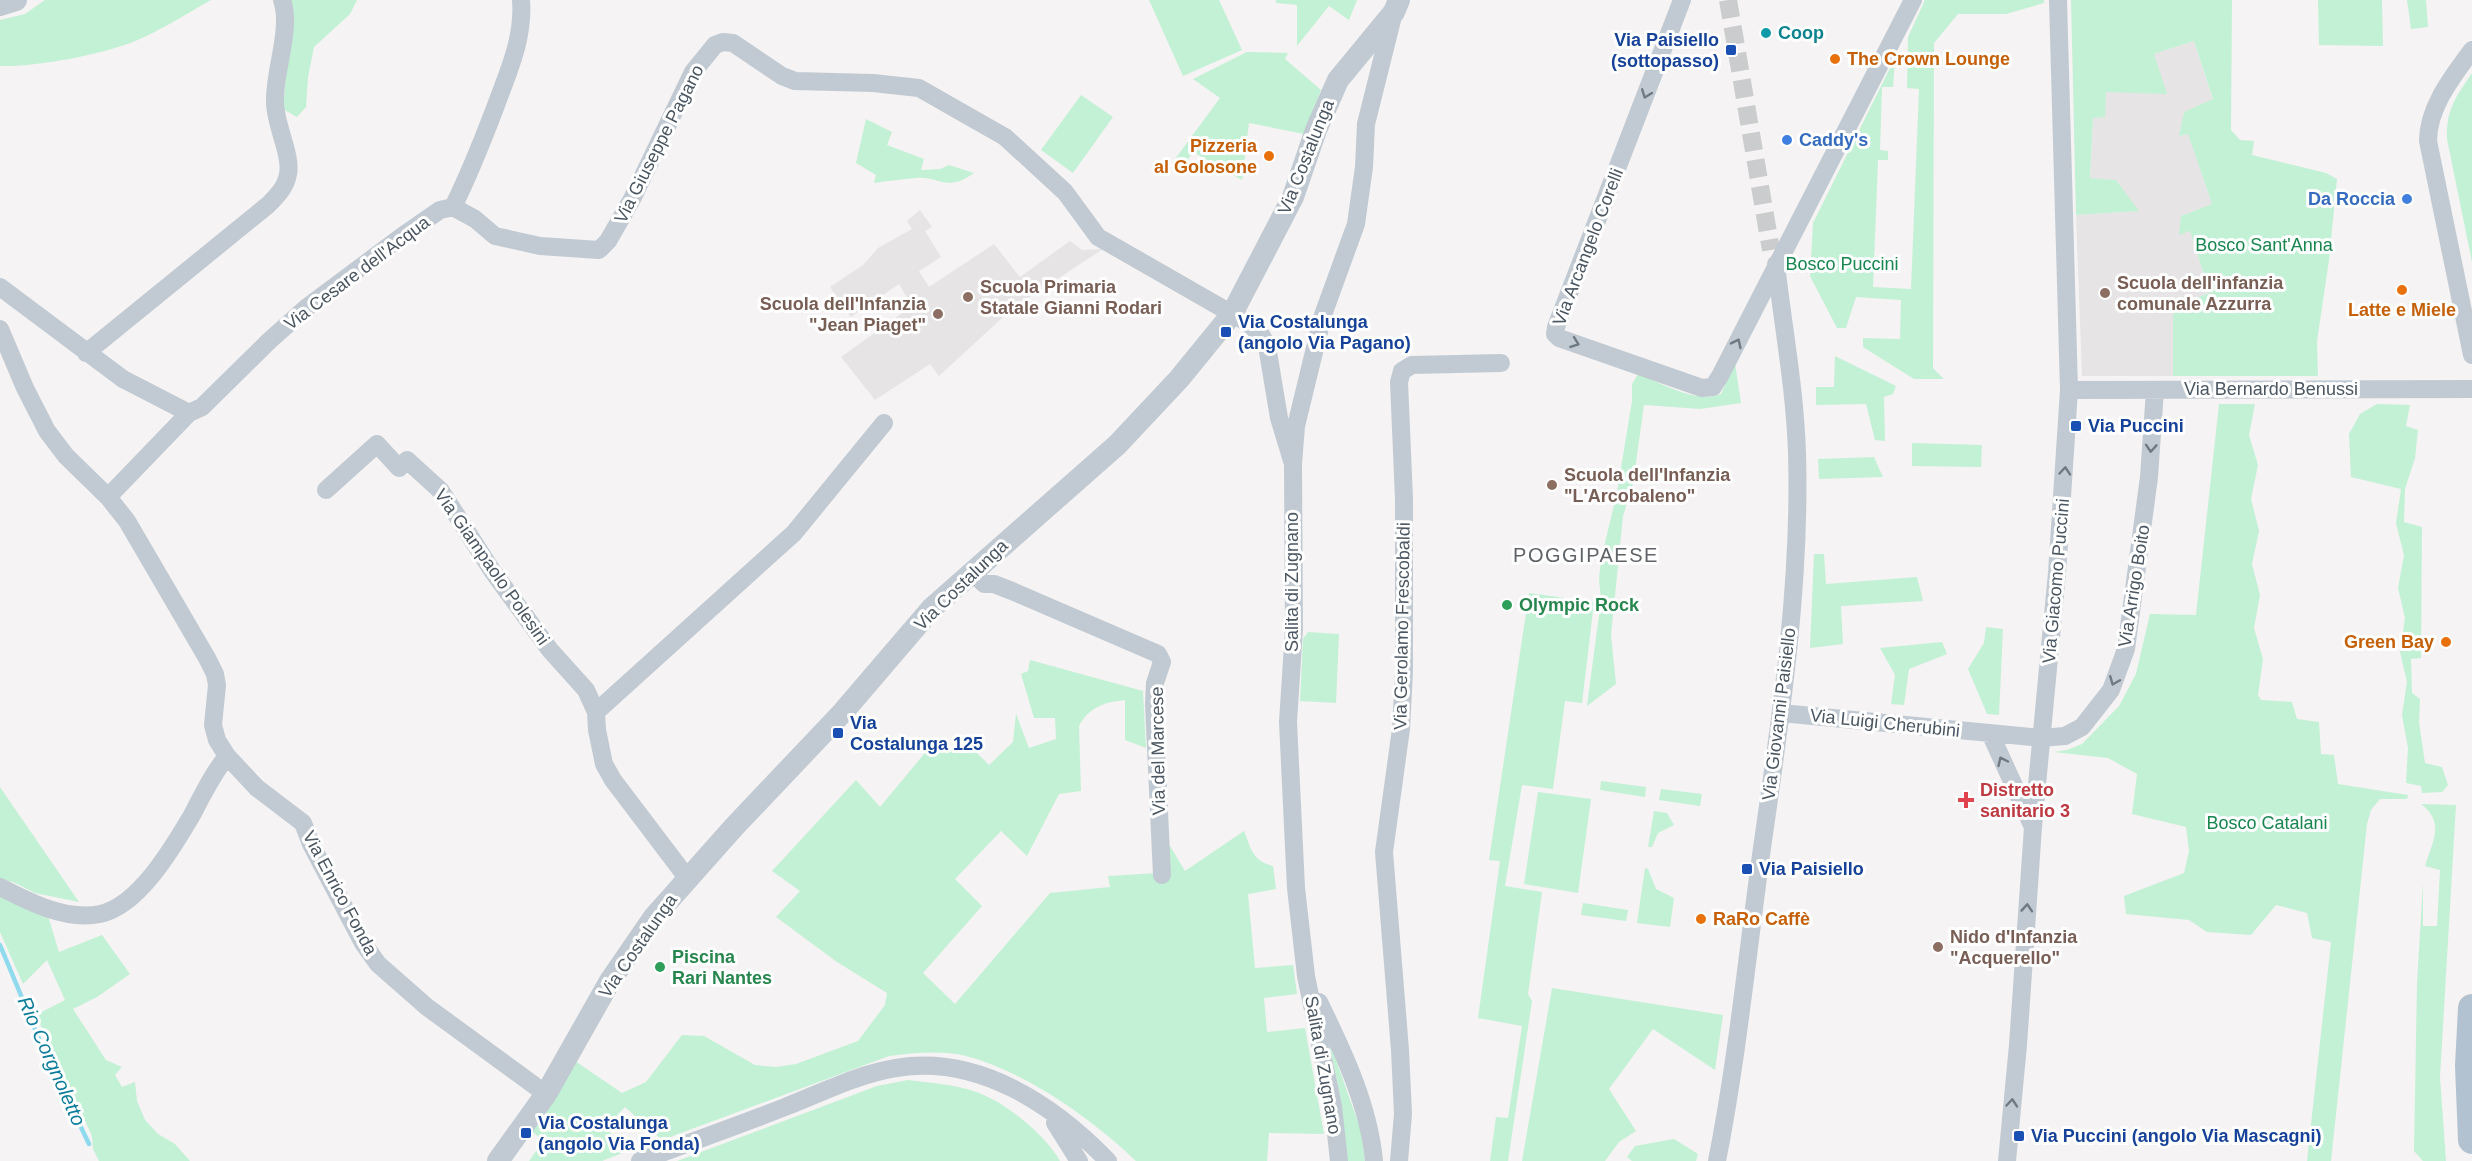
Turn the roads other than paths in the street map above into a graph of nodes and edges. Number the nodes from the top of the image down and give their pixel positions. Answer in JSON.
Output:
{"nodes":[{"id":1,"x":16,"y":0,"type":"edge"},
{"id":2,"x":282,"y":0,"type":"edge"},
{"id":3,"x":521,"y":0,"type":"edge"},
{"id":4,"x":1682,"y":0,"type":"edge"},
{"id":5,"x":1913,"y":0,"type":"edge"},
{"id":6,"x":2058,"y":0,"type":"edge"},
{"id":7,"x":0,"y":5,"type":"edge"},
{"id":8,"x":1396,"y":6,"type":"edge"},
{"id":9,"x":2472,"y":50,"type":"edge"},
{"id":10,"x":453,"y":207,"type":"junction"},
{"id":11,"x":1774,"y":252,"type":"junction"},
{"id":12,"x":0,"y":287,"type":"edge"},
{"id":13,"x":1232,"y":314,"type":"junction"},
{"id":14,"x":0,"y":329,"type":"edge"},
{"id":15,"x":86,"y":353,"type":"junction"},
{"id":16,"x":2472,"y":355,"type":"edge"},
{"id":17,"x":1501,"y":363,"type":"dead end"},
{"id":18,"x":2472,"y":389,"type":"edge"},
{"id":19,"x":2069,"y":390,"type":"junction"},
{"id":20,"x":2155,"y":390,"type":"junction"},
{"id":21,"x":189,"y":412,"type":"junction"},
{"id":22,"x":884,"y":423,"type":"dead end"},
{"id":23,"x":1293,"y":464,"type":"junction"},
{"id":24,"x":326,"y":490,"type":"dead end"},
{"id":25,"x":108,"y":497,"type":"junction"},
{"id":26,"x":972,"y":572,"type":"junction"},
{"id":27,"x":596,"y":712,"type":"junction"},
{"id":28,"x":1781,"y":713,"type":"junction"},
{"id":29,"x":1990,"y":733,"type":"junction"},
{"id":30,"x":2041,"y":738,"type":"junction"},
{"id":31,"x":227,"y":756,"type":"junction"},
{"id":32,"x":2032,"y":827,"type":"junction"},
{"id":33,"x":1162,"y":875,"type":"dead end"},
{"id":34,"x":688,"y":879,"type":"junction"},
{"id":35,"x":0,"y":887,"type":"edge"},
{"id":36,"x":1306,"y":976,"type":"junction"},
{"id":37,"x":2472,"y":1008,"type":"edge"},
{"id":38,"x":546,"y":1094,"type":"junction"},
{"id":39,"x":1043,"y":1107,"type":"junction"},
{"id":40,"x":2472,"y":1140,"type":"edge"},
{"id":41,"x":498,"y":1161,"type":"edge"},
{"id":42,"x":640,"y":1161,"type":"edge"},
{"id":43,"x":1079,"y":1161,"type":"edge"},
{"id":44,"x":1108,"y":1161,"type":"edge"},
{"id":45,"x":1339,"y":1161,"type":"edge"},
{"id":46,"x":1374,"y":1161,"type":"edge"},
{"id":47,"x":1399,"y":1161,"type":"edge"},
{"id":48,"x":1717,"y":1161,"type":"edge"},
{"id":49,"x":2007,"y":1161,"type":"edge"}],
"edges":[{"from":1,"to":7,"type":"street"},
{"from":2,"to":15,"type":"street"},
{"from":3,"to":10,"type":"street"},
{"from":4,"to":11,"type":"street","name":"Via Arcangelo Corelli","one_way":true},
{"from":5,"to":11,"type":"street","name":"Via Arcangelo Corelli"},
{"from":6,"to":19,"type":"street","name":"Via Giacomo Puccini"},
{"from":8,"to":13,"type":"street","name":"Via Costalunga"},
{"from":8,"to":23,"type":"street","name":"Salita di Zugnano"},
{"from":9,"to":16,"type":"street"},
{"from":10,"to":13,"type":"street","name":"Via Giuseppe Pagano"},
{"from":10,"to":21,"type":"street","name":"Via Cesare dell'Acqua"},
{"from":11,"to":28,"type":"street","name":"Via Giovanni Paisiello"},
{"from":12,"to":15,"type":"street"},
{"from":13,"to":23,"type":"street","name":"Via Giuseppe Pagano"},
{"from":13,"to":26,"type":"street","name":"Via Costalunga"},
{"from":14,"to":25,"type":"street","name":"Via Enrico Fonda"},
{"from":15,"to":21,"type":"street"},
{"from":17,"to":47,"type":"street","name":"Via Gerolamo Frescobaldi"},
{"from":18,"to":20,"type":"street","name":"Via Bernardo Benussi"},
{"from":19,"to":20,"type":"street","name":"Via Bernardo Benussi"},
{"from":30,"to":19,"type":"street","name":"Via Giacomo Puccini","one_way":true},
{"from":20,"to":30,"type":"street","name":"Via Arrigo Boito","one_way":true},
{"from":21,"to":25,"type":"street"},
{"from":22,"to":27,"type":"street"},
{"from":23,"to":36,"type":"street","name":"Salita di Zugnano"},
{"from":24,"to":27,"type":"street","name":"Via Giampaolo Polesini"},
{"from":25,"to":31,"type":"street","name":"Via Enrico Fonda"},
{"from":26,"to":33,"type":"street","name":"Via del Marcese"},
{"from":26,"to":34,"type":"street","name":"Via Costalunga"},
{"from":27,"to":34,"type":"street","name":"Via Giampaolo Polesini"},
{"from":28,"to":29,"type":"street","name":"Via Luigi Cherubini"},
{"from":28,"to":48,"type":"street","name":"Via Giovanni Paisiello"},
{"from":29,"to":30,"type":"street","name":"Via Luigi Cherubini"},
{"from":32,"to":29,"type":"street","one_way":true},
{"from":30,"to":32,"type":"street","name":"Via Giacomo Puccini"},
{"from":31,"to":35,"type":"street"},
{"from":31,"to":38,"type":"street","name":"Via Enrico Fonda"},
{"from":49,"to":32,"type":"street","name":"Via Giacomo Puccini","one_way":true},
{"from":34,"to":38,"type":"street","name":"Via Costalunga"},
{"from":36,"to":45,"type":"street","name":"Salita di Zugnano"},
{"from":36,"to":46,"type":"street"},
{"from":37,"to":40,"type":"main road"},
{"from":38,"to":41,"type":"street","name":"Via Costalunga"},
{"from":39,"to":42,"type":"street"},
{"from":39,"to":43,"type":"street"},
{"from":39,"to":44,"type":"street"}]}
